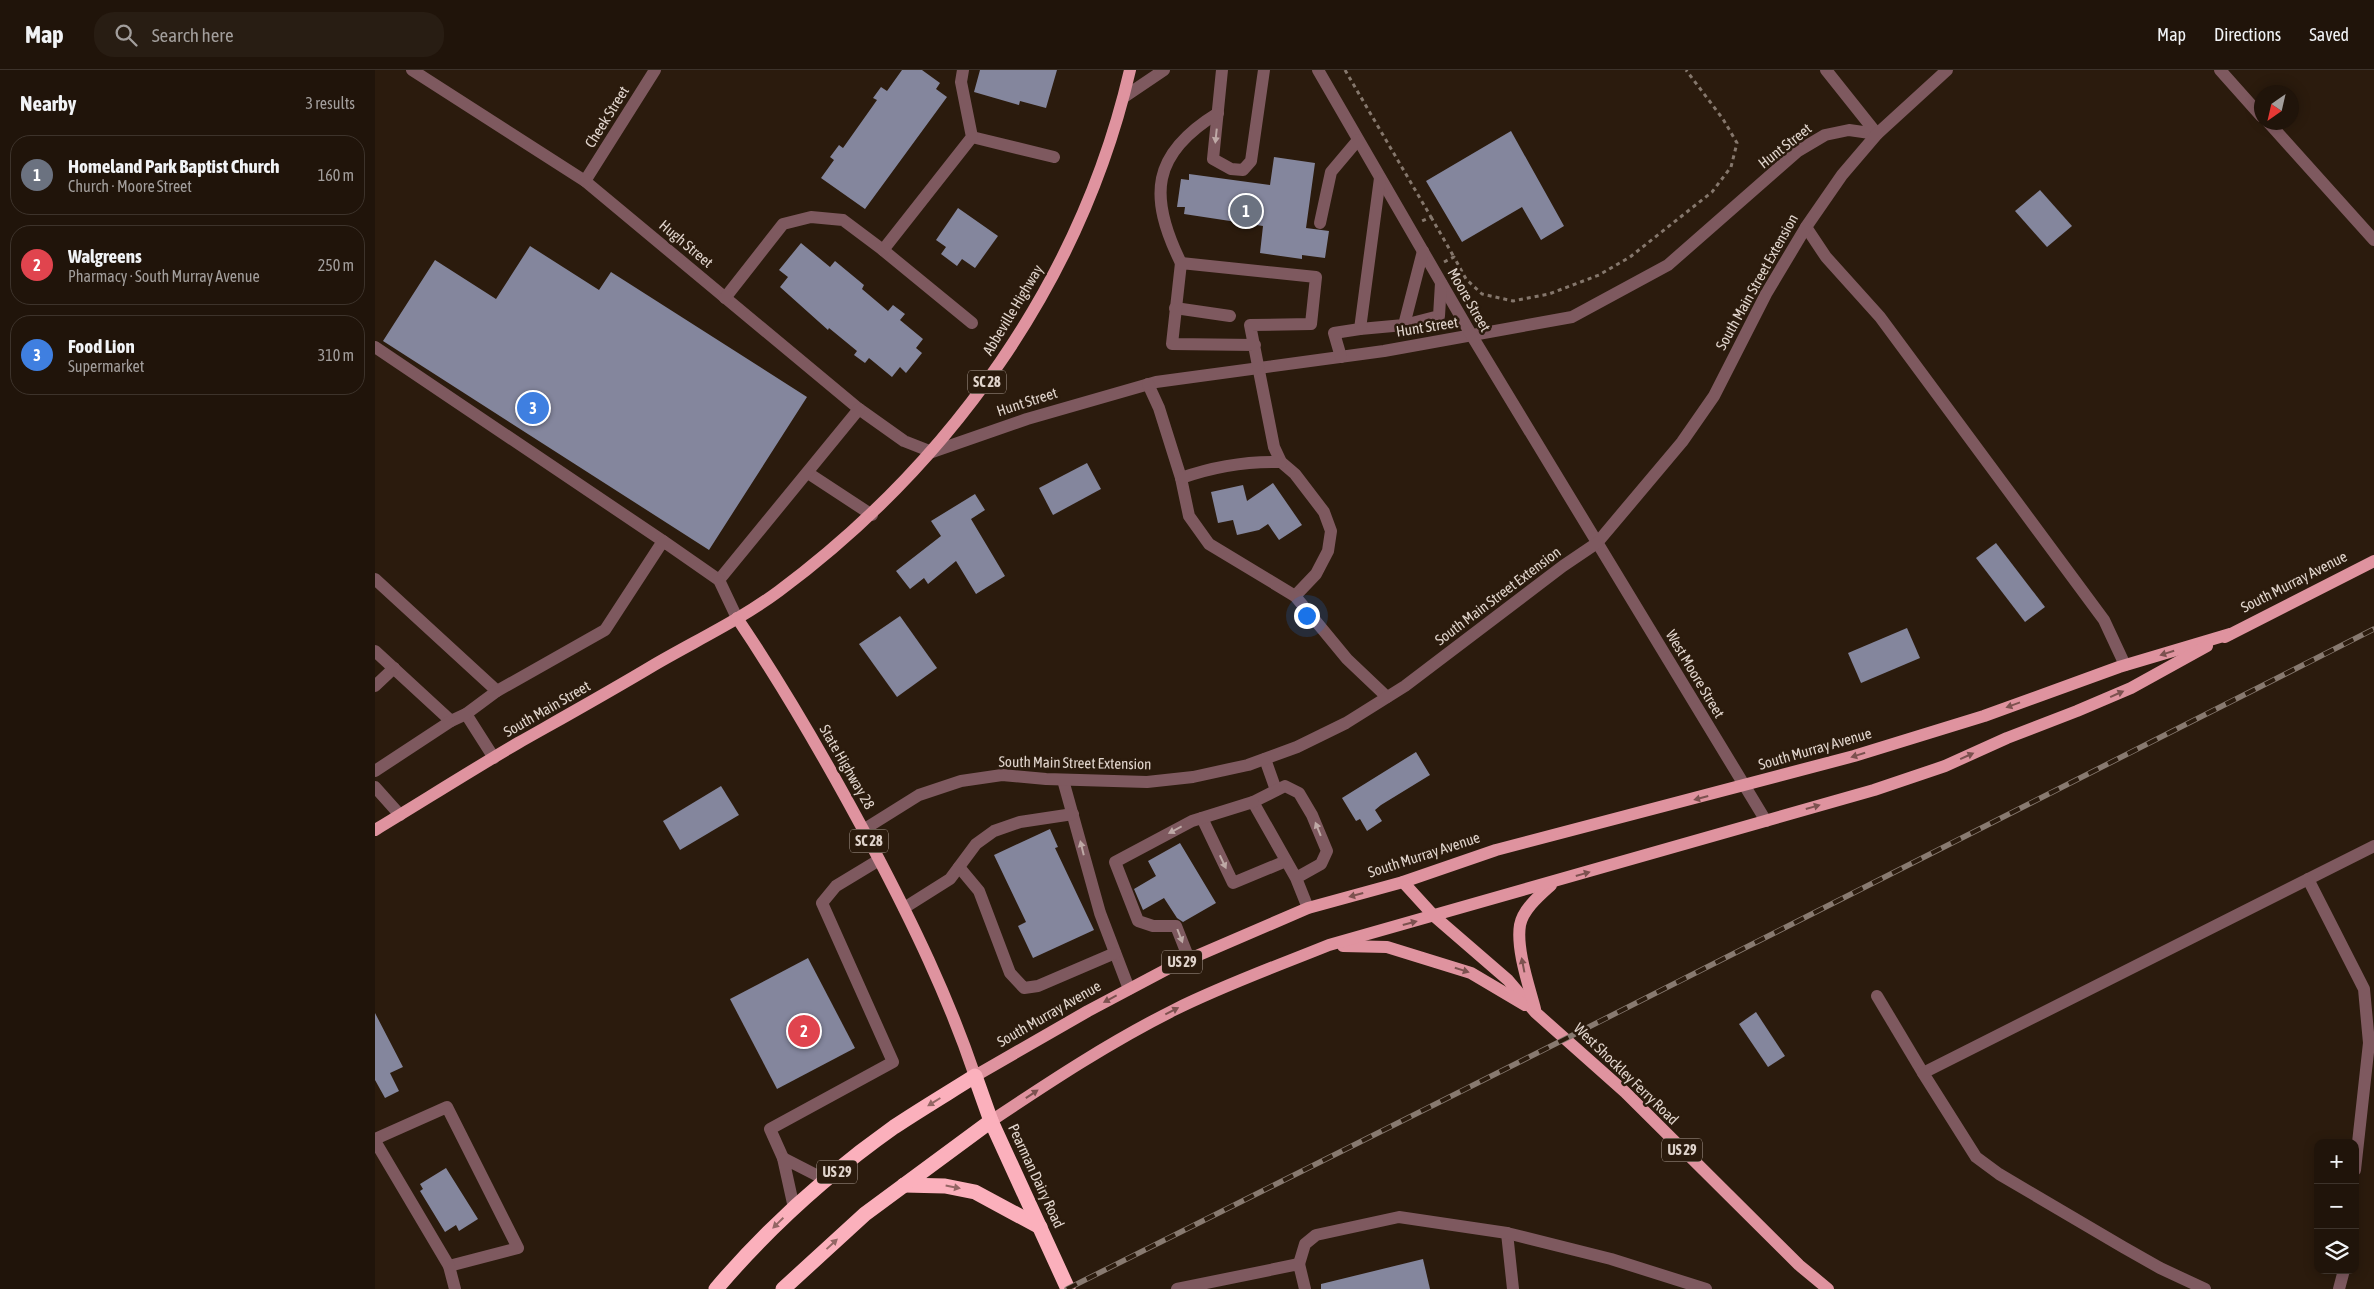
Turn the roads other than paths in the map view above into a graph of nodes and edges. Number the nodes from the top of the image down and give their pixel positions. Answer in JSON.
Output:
{"nodes":[{"id":1,"x":412,"y":70,"type":"edge"},
{"id":2,"x":655,"y":70,"type":"edge"},
{"id":3,"x":963,"y":70,"type":"edge"},
{"id":4,"x":1130,"y":70,"type":"edge"},
{"id":5,"x":1164,"y":70,"type":"edge"},
{"id":6,"x":1222,"y":70,"type":"edge"},
{"id":7,"x":1264,"y":70,"type":"edge"},
{"id":8,"x":1318,"y":70,"type":"edge"},
{"id":9,"x":1826,"y":70,"type":"edge"},
{"id":10,"x":1947,"y":70,"type":"edge"},
{"id":11,"x":2220,"y":70,"type":"edge"},
{"id":12,"x":1124,"y":97,"type":"junction"},
{"id":13,"x":2254,"y":108,"type":"edge"},
{"id":14,"x":1218,"y":113,"type":"junction"},
{"id":15,"x":2275,"y":130,"type":"edge"},
{"id":16,"x":1877,"y":134,"type":"junction"},
{"id":17,"x":972,"y":137,"type":"junction"},
{"id":18,"x":1358,"y":140,"type":"junction"},
{"id":19,"x":1054,"y":157,"type":"dead end"},
{"id":20,"x":1380,"y":178,"type":"junction"},
{"id":21,"x":585,"y":181,"type":"junction"},
{"id":22,"x":1321,"y":223,"type":"dead end"},
{"id":23,"x":1806,"y":227,"type":"junction"},
{"id":24,"x":2374,"y":240,"type":"edge"},
{"id":25,"x":883,"y":250,"type":"junction"},
{"id":26,"x":1423,"y":251,"type":"junction"},
{"id":27,"x":1181,"y":263,"type":"junction"},
{"id":28,"x":1441,"y":282,"type":"junction"},
{"id":29,"x":725,"y":298,"type":"junction"},
{"id":30,"x":1175,"y":308,"type":"junction"},
{"id":31,"x":1230,"y":316,"type":"dead end"},
{"id":32,"x":972,"y":323,"type":"dead end"},
{"id":33,"x":1403,"y":325,"type":"junction"},
{"id":34,"x":1360,"y":329,"type":"junction"},
{"id":35,"x":1472,"y":336,"type":"junction"},
{"id":36,"x":1255,"y":345,"type":"junction"},
{"id":37,"x":375,"y":347,"type":"edge"},
{"id":38,"x":1341,"y":357,"type":"junction"},
{"id":39,"x":1260,"y":367,"type":"junction"},
{"id":40,"x":1148,"y":384,"type":"junction"},
{"id":41,"x":859,"y":409,"type":"junction"},
{"id":42,"x":931,"y":452,"type":"junction"},
{"id":43,"x":1281,"y":462,"type":"junction"},
{"id":44,"x":808,"y":473,"type":"junction"},
{"id":45,"x":1181,"y":478,"type":"junction"},
{"id":46,"x":872,"y":515,"type":"junction"},
{"id":47,"x":663,"y":541,"type":"junction"},
{"id":48,"x":1597,"y":544,"type":"junction"},
{"id":49,"x":2374,"y":561,"type":"edge"},
{"id":50,"x":375,"y":579,"type":"edge"},
{"id":51,"x":719,"y":580,"type":"junction"},
{"id":52,"x":1295,"y":596,"type":"junction"},
{"id":53,"x":737,"y":618,"type":"junction"},
{"id":54,"x":2230,"y":634,"type":"junction"},
{"id":55,"x":375,"y":651,"type":"edge"},
{"id":56,"x":2125,"y":665,"type":"junction"},
{"id":57,"x":393,"y":668,"type":"junction"},
{"id":58,"x":375,"y":686,"type":"edge"},
{"id":59,"x":497,"y":692,"type":"junction"},
{"id":60,"x":1387,"y":697,"type":"junction"},
{"id":61,"x":466,"y":714,"type":"junction"},
{"id":62,"x":451,"y":721,"type":"junction"},
{"id":63,"x":494,"y":758,"type":"junction"},
{"id":64,"x":1265,"y":759,"type":"junction"},
{"id":65,"x":375,"y":771,"type":"edge"},
{"id":66,"x":1063,"y":780,"type":"junction"},
{"id":67,"x":375,"y":787,"type":"edge"},
{"id":68,"x":1744,"y":787,"type":"junction"},
{"id":69,"x":1276,"y":790,"type":"junction"},
{"id":70,"x":1253,"y":802,"type":"junction"},
{"id":71,"x":1073,"y":814,"type":"junction"},
{"id":72,"x":400,"y":815,"type":"junction"},
{"id":73,"x":1202,"y":818,"type":"junction"},
{"id":74,"x":1766,"y":821,"type":"junction"},
{"id":75,"x":375,"y":830,"type":"edge"},
{"id":76,"x":863,"y":830,"type":"junction"},
{"id":77,"x":2374,"y":846,"type":"edge"},
{"id":78,"x":879,"y":860,"type":"junction"},
{"id":79,"x":1286,"y":860,"type":"junction"},
{"id":80,"x":959,"y":867,"type":"junction"},
{"id":81,"x":1296,"y":878,"type":"junction"},
{"id":82,"x":2308,"y":879,"type":"junction"},
{"id":83,"x":1403,"y":882,"type":"junction"},
{"id":84,"x":1553,"y":883,"type":"junction"},
{"id":85,"x":904,"y":908,"type":"junction"},
{"id":86,"x":1308,"y":908,"type":"junction"},
{"id":87,"x":1434,"y":916,"type":"junction"},
{"id":88,"x":1329,"y":945,"type":"junction"},
{"id":89,"x":1115,"y":953,"type":"junction"},
{"id":90,"x":1189,"y":959,"type":"junction"},
{"id":91,"x":1129,"y":989,"type":"junction"},
{"id":92,"x":1877,"y":996,"type":"dead end"},
{"id":93,"x":1535,"y":1012,"type":"junction"},
{"id":94,"x":1923,"y":1073,"type":"junction"},
{"id":95,"x":975,"y":1076,"type":"junction"},
{"id":96,"x":991,"y":1121,"type":"junction"},
{"id":97,"x":2358,"y":1139,"type":"edge"},
{"id":98,"x":375,"y":1140,"type":"edge"},
{"id":99,"x":783,"y":1158,"type":"junction"},
{"id":100,"x":827,"y":1180,"type":"junction"},
{"id":101,"x":904,"y":1185,"type":"junction"},
{"id":102,"x":794,"y":1208,"type":"junction"},
{"id":103,"x":1040,"y":1227,"type":"junction"},
{"id":104,"x":1507,"y":1233,"type":"junction"},
{"id":105,"x":1299,"y":1264,"type":"junction"},
{"id":106,"x":449,"y":1266,"type":"junction"},
{"id":107,"x":2343,"y":1274,"type":"edge"},
{"id":108,"x":455,"y":1289,"type":"edge"},
{"id":109,"x":716,"y":1289,"type":"edge"},
{"id":110,"x":783,"y":1289,"type":"edge"},
{"id":111,"x":1068,"y":1289,"type":"edge"},
{"id":112,"x":1177,"y":1289,"type":"edge"},
{"id":113,"x":1305,"y":1289,"type":"edge"},
{"id":114,"x":1513,"y":1289,"type":"edge"},
{"id":115,"x":1706,"y":1289,"type":"edge"},
{"id":116,"x":1828,"y":1289,"type":"edge"},
{"id":117,"x":2205,"y":1289,"type":"edge"},
{"id":118,"x":2339,"y":1289,"type":"edge"}],
"edges":[{"from":1,"to":21,"type":"street","name":"Hugh Street"},
{"from":2,"to":21,"type":"street","name":"Cheek Street"},
{"from":3,"to":17,"type":"street"},
{"from":4,"to":12,"type":"main road","name":"Abbeville Highway","number":"SC 28"},
{"from":5,"to":12,"type":"street"},
{"from":6,"to":14,"type":"street"},
{"from":14,"to":7,"type":"street","one_way":true},
{"from":8,"to":18,"type":"street","name":"Moore Street"},
{"from":9,"to":16,"type":"street"},
{"from":10,"to":16,"type":"street","name":"South Main Street Extension"},
{"from":11,"to":13,"type":"street"},
{"from":12,"to":42,"type":"main road","name":"Abbeville Highway","number":"SC 28"},
{"from":14,"to":27,"type":"street"},
{"from":15,"to":24,"type":"street"},
{"from":16,"to":23,"type":"street","name":"South Main Street Extension"},
{"from":16,"to":35,"type":"street","name":"Hunt Street"},
{"from":17,"to":19,"type":"street"},
{"from":17,"to":25,"type":"street"},
{"from":18,"to":20,"type":"street","name":"Moore Street"},
{"from":18,"to":22,"type":"street"},
{"from":20,"to":26,"type":"street","name":"Moore Street"},
{"from":20,"to":34,"type":"street"},
{"from":21,"to":29,"type":"street","name":"Hugh Street"},
{"from":23,"to":48,"type":"street","name":"South Main Street Extension"},
{"from":23,"to":56,"type":"street"},
{"from":25,"to":29,"type":"street"},
{"from":25,"to":32,"type":"street"},
{"from":26,"to":28,"type":"street","name":"Moore Street"},
{"from":26,"to":33,"type":"street"},
{"from":27,"to":30,"type":"street"},
{"from":27,"to":36,"type":"street"},
{"from":28,"to":33,"type":"street"},
{"from":28,"to":35,"type":"street","name":"Moore Street"},
{"from":29,"to":41,"type":"street","name":"Hugh Street"},
{"from":30,"to":31,"type":"street"},
{"from":30,"to":36,"type":"street"},
{"from":33,"to":34,"type":"street"},
{"from":34,"to":38,"type":"street"},
{"from":35,"to":38,"type":"street","name":"Hunt Street"},
{"from":35,"to":48,"type":"street","name":"Moore Street"},
{"from":36,"to":39,"type":"street"},
{"from":37,"to":47,"type":"street"},
{"from":38,"to":39,"type":"street","name":"Hunt Street"},
{"from":39,"to":40,"type":"street","name":"Hunt Street"},
{"from":39,"to":43,"type":"street"},
{"from":40,"to":42,"type":"street","name":"Hunt Street"},
{"from":40,"to":45,"type":"street"},
{"from":41,"to":42,"type":"street","name":"Hugh Street"},
{"from":41,"to":44,"type":"street"},
{"from":42,"to":46,"type":"main road","name":"Abbeville Highway","number":"SC 28"},
{"from":43,"to":45,"type":"street"},
{"from":43,"to":52,"type":"street"},
{"from":44,"to":46,"type":"street"},
{"from":44,"to":51,"type":"street"},
{"from":45,"to":52,"type":"street"},
{"from":46,"to":53,"type":"main road","name":"Abbeville Highway","number":"SC 28"},
{"from":47,"to":51,"type":"street"},
{"from":47,"to":59,"type":"street"},
{"from":48,"to":60,"type":"street","name":"South Main Street Extension"},
{"from":48,"to":68,"type":"street","name":"West Moore Street"},
{"from":49,"to":54,"type":"main road","name":"South Murray Avenue"},
{"from":50,"to":59,"type":"street"},
{"from":51,"to":53,"type":"street"},
{"from":52,"to":60,"type":"street"},
{"from":53,"to":63,"type":"main road","name":"South Main Street"},
{"from":53,"to":76,"type":"main road","name":"State Highway 28","number":"SC 28"},
{"from":54,"to":56,"type":"main road","name":"South Murray Avenue","one_way":true},
{"from":74,"to":54,"type":"main road","name":"South Murray Avenue","one_way":true},
{"from":55,"to":57,"type":"street"},
{"from":56,"to":68,"type":"main road","name":"South Murray Avenue","one_way":true},
{"from":57,"to":58,"type":"street"},
{"from":57,"to":62,"type":"street"},
{"from":59,"to":61,"type":"street"},
{"from":60,"to":64,"type":"street","name":"South Main Street Extension"},
{"from":61,"to":62,"type":"street"},
{"from":61,"to":63,"type":"street"},
{"from":62,"to":65,"type":"street"},
{"from":63,"to":72,"type":"main road","name":"South Main Street"},
{"from":64,"to":66,"type":"street","name":"South Main Street Extension"},
{"from":64,"to":69,"type":"street"},
{"from":66,"to":71,"type":"street"},
{"from":66,"to":76,"type":"street","name":"South Main Street Extension"},
{"from":67,"to":72,"type":"street"},
{"from":68,"to":74,"type":"street","name":"West Moore Street"},
{"from":68,"to":83,"type":"main road","name":"South Murray Avenue","one_way":true},
{"from":69,"to":70,"type":"street"},
{"from":81,"to":69,"type":"street","one_way":true},
{"from":70,"to":73,"type":"street"},
{"from":70,"to":79,"type":"street"},
{"from":71,"to":80,"type":"street"},
{"from":89,"to":71,"type":"street","one_way":true},
{"from":72,"to":75,"type":"main road","name":"South Main Street"},
{"from":73,"to":79,"type":"street","one_way":true},
{"from":73,"to":90,"type":"street","one_way":true},
{"from":84,"to":74,"type":"main road","name":"South Murray Avenue","one_way":true},
{"from":76,"to":78,"type":"main road","name":"State Highway 28","number":"SC 28"},
{"from":77,"to":82,"type":"street"},
{"from":78,"to":85,"type":"main road","name":"State Highway 28","number":"SC 28"},
{"from":78,"to":99,"type":"street"},
{"from":79,"to":81,"type":"street"},
{"from":80,"to":85,"type":"street"},
{"from":80,"to":89,"type":"street"},
{"from":81,"to":86,"type":"street"},
{"from":82,"to":94,"type":"street"},
{"from":82,"to":97,"type":"street"},
{"from":83,"to":86,"type":"main road","name":"South Murray Avenue","number":"US 29","one_way":true},
{"from":83,"to":87,"type":"main road","name":"West Shockley Ferry Road","number":"US 29"},
{"from":84,"to":87,"type":"main road","name":"South Murray Avenue"},
{"from":93,"to":84,"type":"main road","one_way":true},
{"from":85,"to":95,"type":"main road","name":"State Highway 28","number":"SC 28"},
{"from":86,"to":90,"type":"main road","name":"South Murray Avenue","number":"US 29"},
{"from":88,"to":87,"type":"main road","name":"South Murray Avenue","one_way":true},
{"from":87,"to":93,"type":"main road","name":"West Shockley Ferry Road","number":"US 29"},
{"from":88,"to":93,"type":"main road","number":"US 29","one_way":true},
{"from":96,"to":88,"type":"main road","name":"South Murray Avenue","number":"US 29","one_way":true},
{"from":89,"to":91,"type":"street"},
{"from":90,"to":91,"type":"main road","name":"South Murray Avenue","number":"US 29"},
{"from":91,"to":95,"type":"main road","name":"South Murray Avenue","number":"US 29","one_way":true},
{"from":92,"to":94,"type":"street"},
{"from":93,"to":116,"type":"main road","name":"West Shockley Ferry Road","number":"US 29"},
{"from":94,"to":117,"type":"street"},
{"from":95,"to":96,"type":"highway","name":"Pearman Dairy Road","number":"SC 28"},
{"from":95,"to":100,"type":"highway","name":"South Murray Avenue","number":"US 29","one_way":true},
{"from":96,"to":101,"type":"highway","name":"South Murray Avenue","number":"US 29"},
{"from":96,"to":103,"type":"highway","name":"Pearman Dairy Road","number":"SC 28"},
{"from":98,"to":106,"type":"street"},
{"from":98,"to":106,"type":"street"},
{"from":99,"to":100,"type":"street"},
{"from":99,"to":102,"type":"street"},
{"from":100,"to":102,"type":"highway","name":"South Murray Avenue","number":"US 29"},
{"from":101,"to":103,"type":"highway","one_way":true},
{"from":110,"to":101,"type":"highway","name":"South Murray Avenue","number":"US 29","one_way":true},
{"from":102,"to":109,"type":"highway","name":"South Murray Avenue","number":"US 29","one_way":true},
{"from":103,"to":111,"type":"highway","name":"Pearman Dairy Road","number":"SC 28"},
{"from":104,"to":105,"type":"street"},
{"from":104,"to":114,"type":"street"},
{"from":104,"to":115,"type":"street"},
{"from":105,"to":112,"type":"street"},
{"from":105,"to":113,"type":"street"},
{"from":106,"to":108,"type":"street"},
{"from":107,"to":118,"type":"street"}]}
